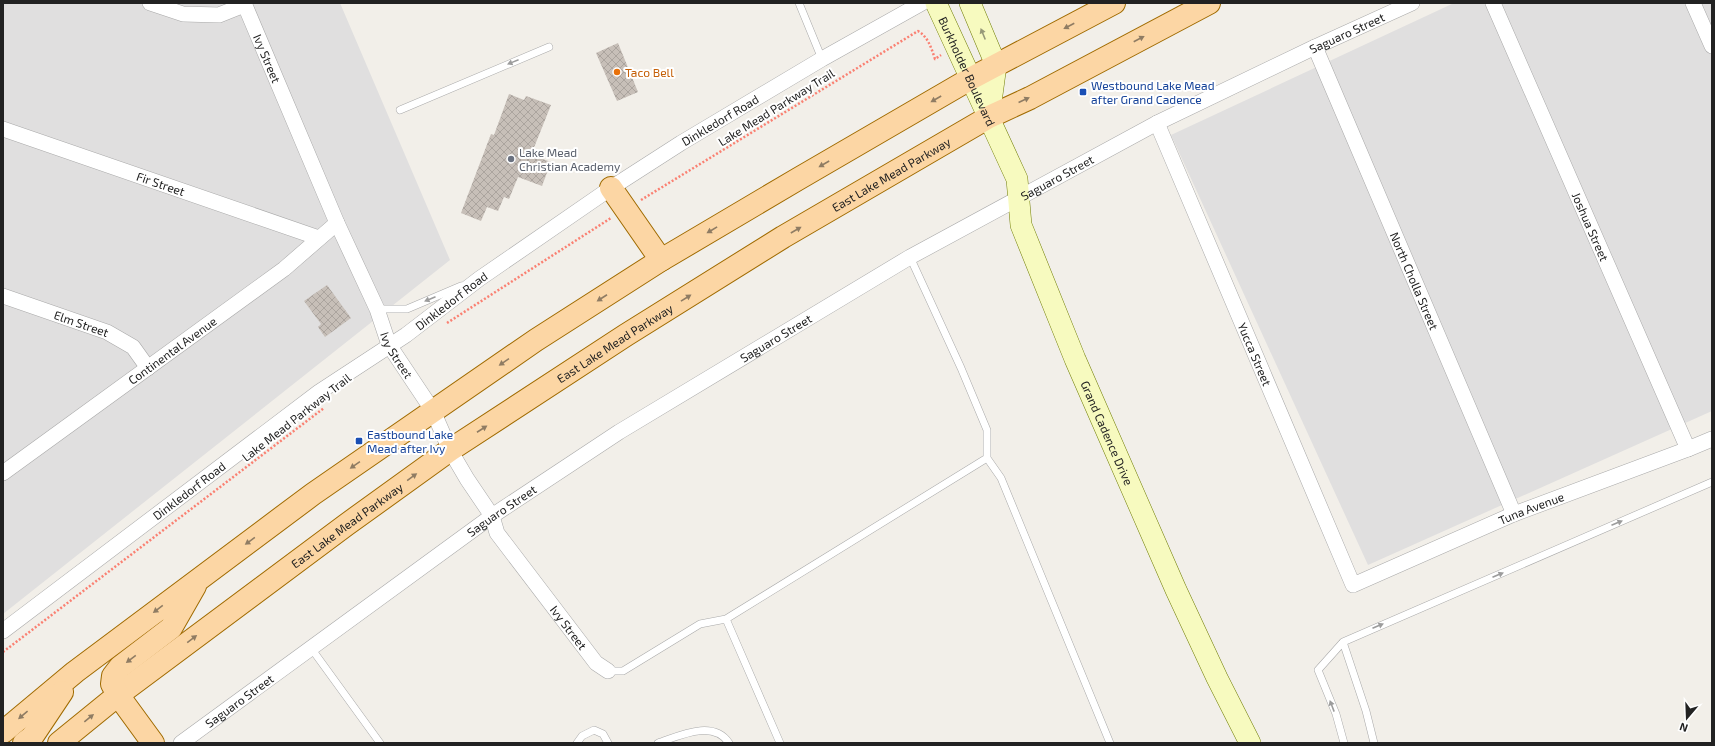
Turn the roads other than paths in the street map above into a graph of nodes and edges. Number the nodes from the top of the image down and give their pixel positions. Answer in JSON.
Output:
{"nodes":[{"id":1,"x":150,"y":3,"type":"edge"},
{"id":2,"x":800,"y":3,"type":"edge"},
{"id":3,"x":922,"y":3,"type":"edge"},
{"id":4,"x":936,"y":3,"type":"edge"},
{"id":5,"x":970,"y":3,"type":"edge"},
{"id":6,"x":1114,"y":3,"type":"edge"},
{"id":7,"x":1209,"y":3,"type":"edge"},
{"id":8,"x":1412,"y":3,"type":"edge"},
{"id":9,"x":1493,"y":3,"type":"edge"},
{"id":10,"x":1693,"y":3,"type":"edge"},
{"id":11,"x":244,"y":4,"type":"edge"},
{"id":12,"x":1193,"y":8,"type":"edge"},
{"id":13,"x":1712,"y":46,"type":"edge"},
{"id":14,"x":550,"y":47,"type":"dead end"},
{"id":15,"x":1315,"y":47,"type":"junction"},
{"id":16,"x":822,"y":59,"type":"junction"},
{"id":17,"x":996,"y":65,"type":"junction"},
{"id":18,"x":970,"y":79,"type":"junction"},
{"id":19,"x":400,"y":110,"type":"dead end"},
{"id":20,"x":989,"y":117,"type":"junction"},
{"id":21,"x":1157,"y":123,"type":"junction"},
{"id":22,"x":3,"y":129,"type":"edge"},
{"id":23,"x":612,"y":188,"type":"junction"},
{"id":24,"x":1018,"y":198,"type":"junction"},
{"id":25,"x":337,"y":223,"type":"junction"},
{"id":26,"x":319,"y":238,"type":"junction"},
{"id":27,"x":910,"y":257,"type":"junction"},
{"id":28,"x":661,"y":260,"type":"junction"},
{"id":29,"x":479,"y":279,"type":"junction"},
{"id":30,"x":3,"y":296,"type":"edge"},
{"id":31,"x":377,"y":309,"type":"junction"},
{"id":32,"x":389,"y":345,"type":"junction"},
{"id":33,"x":148,"y":368,"type":"junction"},
{"id":34,"x":433,"y":411,"type":"junction"},
{"id":35,"x":1712,"y":438,"type":"edge"},
{"id":36,"x":1688,"y":449,"type":"junction"},
{"id":37,"x":450,"y":450,"type":"junction"},
{"id":38,"x":987,"y":458,"type":"junction"},
{"id":39,"x":3,"y":473,"type":"edge"},
{"id":40,"x":1712,"y":482,"type":"edge"},
{"id":41,"x":1514,"y":514,"type":"junction"},
{"id":42,"x":492,"y":516,"type":"junction"},
{"id":43,"x":200,"y":577,"type":"junction"},
{"id":44,"x":1353,"y":585,"type":"joint"},
{"id":45,"x":726,"y":619,"type":"junction"},
{"id":46,"x":3,"y":631,"type":"edge"},
{"id":47,"x":1343,"y":642,"type":"junction"},
{"id":48,"x":311,"y":648,"type":"junction"},
{"id":49,"x":608,"y":671,"type":"joint"},
{"id":50,"x":75,"y":672,"type":"junction"},
{"id":51,"x":118,"y":695,"type":"junction"},
{"id":52,"x":3,"y":732,"type":"edge"},
{"id":53,"x":1251,"y":742,"type":"edge"},
{"id":54,"x":24,"y":743,"type":"edge"},
{"id":55,"x":59,"y":743,"type":"edge"},
{"id":56,"x":153,"y":743,"type":"edge"},
{"id":57,"x":181,"y":743,"type":"edge"},
{"id":58,"x":381,"y":743,"type":"edge"},
{"id":59,"x":577,"y":743,"type":"edge"},
{"id":60,"x":608,"y":743,"type":"edge"},
{"id":61,"x":658,"y":743,"type":"edge"},
{"id":62,"x":729,"y":743,"type":"edge"},
{"id":63,"x":780,"y":743,"type":"edge"},
{"id":64,"x":1110,"y":743,"type":"edge"},
{"id":65,"x":1344,"y":743,"type":"edge"},
{"id":66,"x":1374,"y":743,"type":"edge"}],
"edges":[{"from":1,"to":11,"type":"street"},
{"from":2,"to":16,"type":"lane"},
{"from":3,"to":16,"type":"street","name":"Dinkledorf Road"},
{"from":4,"to":18,"type":"main road","name":"Burkholder Boulevard"},
{"from":17,"to":5,"type":"main road","name":"Burkholder Boulevard","one_way":true},
{"from":6,"to":17,"type":"main road","one_way":true},
{"from":7,"to":12,"type":"main road","name":"East Lake Mead Parkway"},
{"from":8,"to":15,"type":"street","name":"Saguaro Street"},
{"from":9,"to":36,"type":"street","name":"Joshua Street"},
{"from":10,"to":13,"type":"street"},
{"from":11,"to":25,"type":"street","name":"Ivy Street"},
{"from":20,"to":12,"type":"main road","name":"East Lake Mead Parkway","one_way":true},
{"from":14,"to":19,"type":"lane","one_way":true},
{"from":15,"to":21,"type":"street","name":"Saguaro Street"},
{"from":15,"to":41,"type":"street","name":"North Cholla Street"},
{"from":16,"to":23,"type":"street","name":"Dinkledorf Road"},
{"from":17,"to":18,"type":"main road"},
{"from":17,"to":20,"type":"main road","name":"Burkholder Boulevard"},
{"from":18,"to":20,"type":"main road","name":"Burkholder Boulevard"},
{"from":18,"to":28,"type":"main road","one_way":true},
{"from":20,"to":24,"type":"main road","name":"Grand Cadence Drive"},
{"from":37,"to":20,"type":"main road","name":"East Lake Mead Parkway","one_way":true},
{"from":21,"to":24,"type":"street","name":"Saguaro Street"},
{"from":21,"to":44,"type":"street","name":"Yucca Street"},
{"from":22,"to":26,"type":"street","name":"Fir Street"},
{"from":23,"to":28,"type":"main road"},
{"from":23,"to":29,"type":"street","name":"Dinkledorf Road"},
{"from":24,"to":27,"type":"street","name":"Saguaro Street"},
{"from":24,"to":53,"type":"main road","name":"Grand Cadence Drive"},
{"from":25,"to":26,"type":"street","name":"Continental Avenue"},
{"from":25,"to":31,"type":"street","name":"Ivy Street"},
{"from":26,"to":33,"type":"street","name":"Continental Avenue"},
{"from":27,"to":38,"type":"lane"},
{"from":27,"to":42,"type":"street","name":"Saguaro Street"},
{"from":28,"to":34,"type":"main road","one_way":true},
{"from":29,"to":31,"type":"lane","one_way":true},
{"from":29,"to":32,"type":"street","name":"Dinkledorf Road"},
{"from":30,"to":33,"type":"street","name":"Elm Street"},
{"from":31,"to":32,"type":"street","name":"Ivy Street"},
{"from":32,"to":34,"type":"street","name":"Ivy Street"},
{"from":32,"to":46,"type":"street","name":"Dinkledorf Road"},
{"from":33,"to":39,"type":"street","name":"Continental Avenue"},
{"from":34,"to":37,"type":"street","name":"Ivy Street"},
{"from":34,"to":43,"type":"main road","one_way":true},
{"from":35,"to":36,"type":"street","name":"Tuna Avenue"},
{"from":36,"to":41,"type":"street","name":"Tuna Avenue"},
{"from":37,"to":42,"type":"street","name":"Ivy Street"},
{"from":51,"to":37,"type":"main road","name":"East Lake Mead Parkway","one_way":true},
{"from":38,"to":45,"type":"lane"},
{"from":38,"to":64,"type":"lane"},
{"from":47,"to":40,"type":"lane","one_way":true},
{"from":41,"to":44,"type":"street","name":"Tuna Avenue"},
{"from":42,"to":48,"type":"street","name":"Saguaro Street"},
{"from":42,"to":49,"type":"street","name":"Ivy Street"},
{"from":43,"to":50,"type":"main road","one_way":true},
{"from":43,"to":51,"type":"main road","one_way":true},
{"from":45,"to":49,"type":"lane"},
{"from":45,"to":63,"type":"lane"},
{"from":65,"to":47,"type":"lane","one_way":true},
{"from":47,"to":66,"type":"lane"},
{"from":48,"to":57,"type":"street","name":"Saguaro Street"},
{"from":48,"to":58,"type":"lane"},
{"from":50,"to":52,"type":"main road","one_way":true},
{"from":50,"to":54,"type":"main road"},
{"from":55,"to":51,"type":"main road","name":"East Lake Mead Parkway","one_way":true},
{"from":51,"to":56,"type":"main road"},
{"from":59,"to":60,"type":"lane"},
{"from":61,"to":62,"type":"lane"}]}
